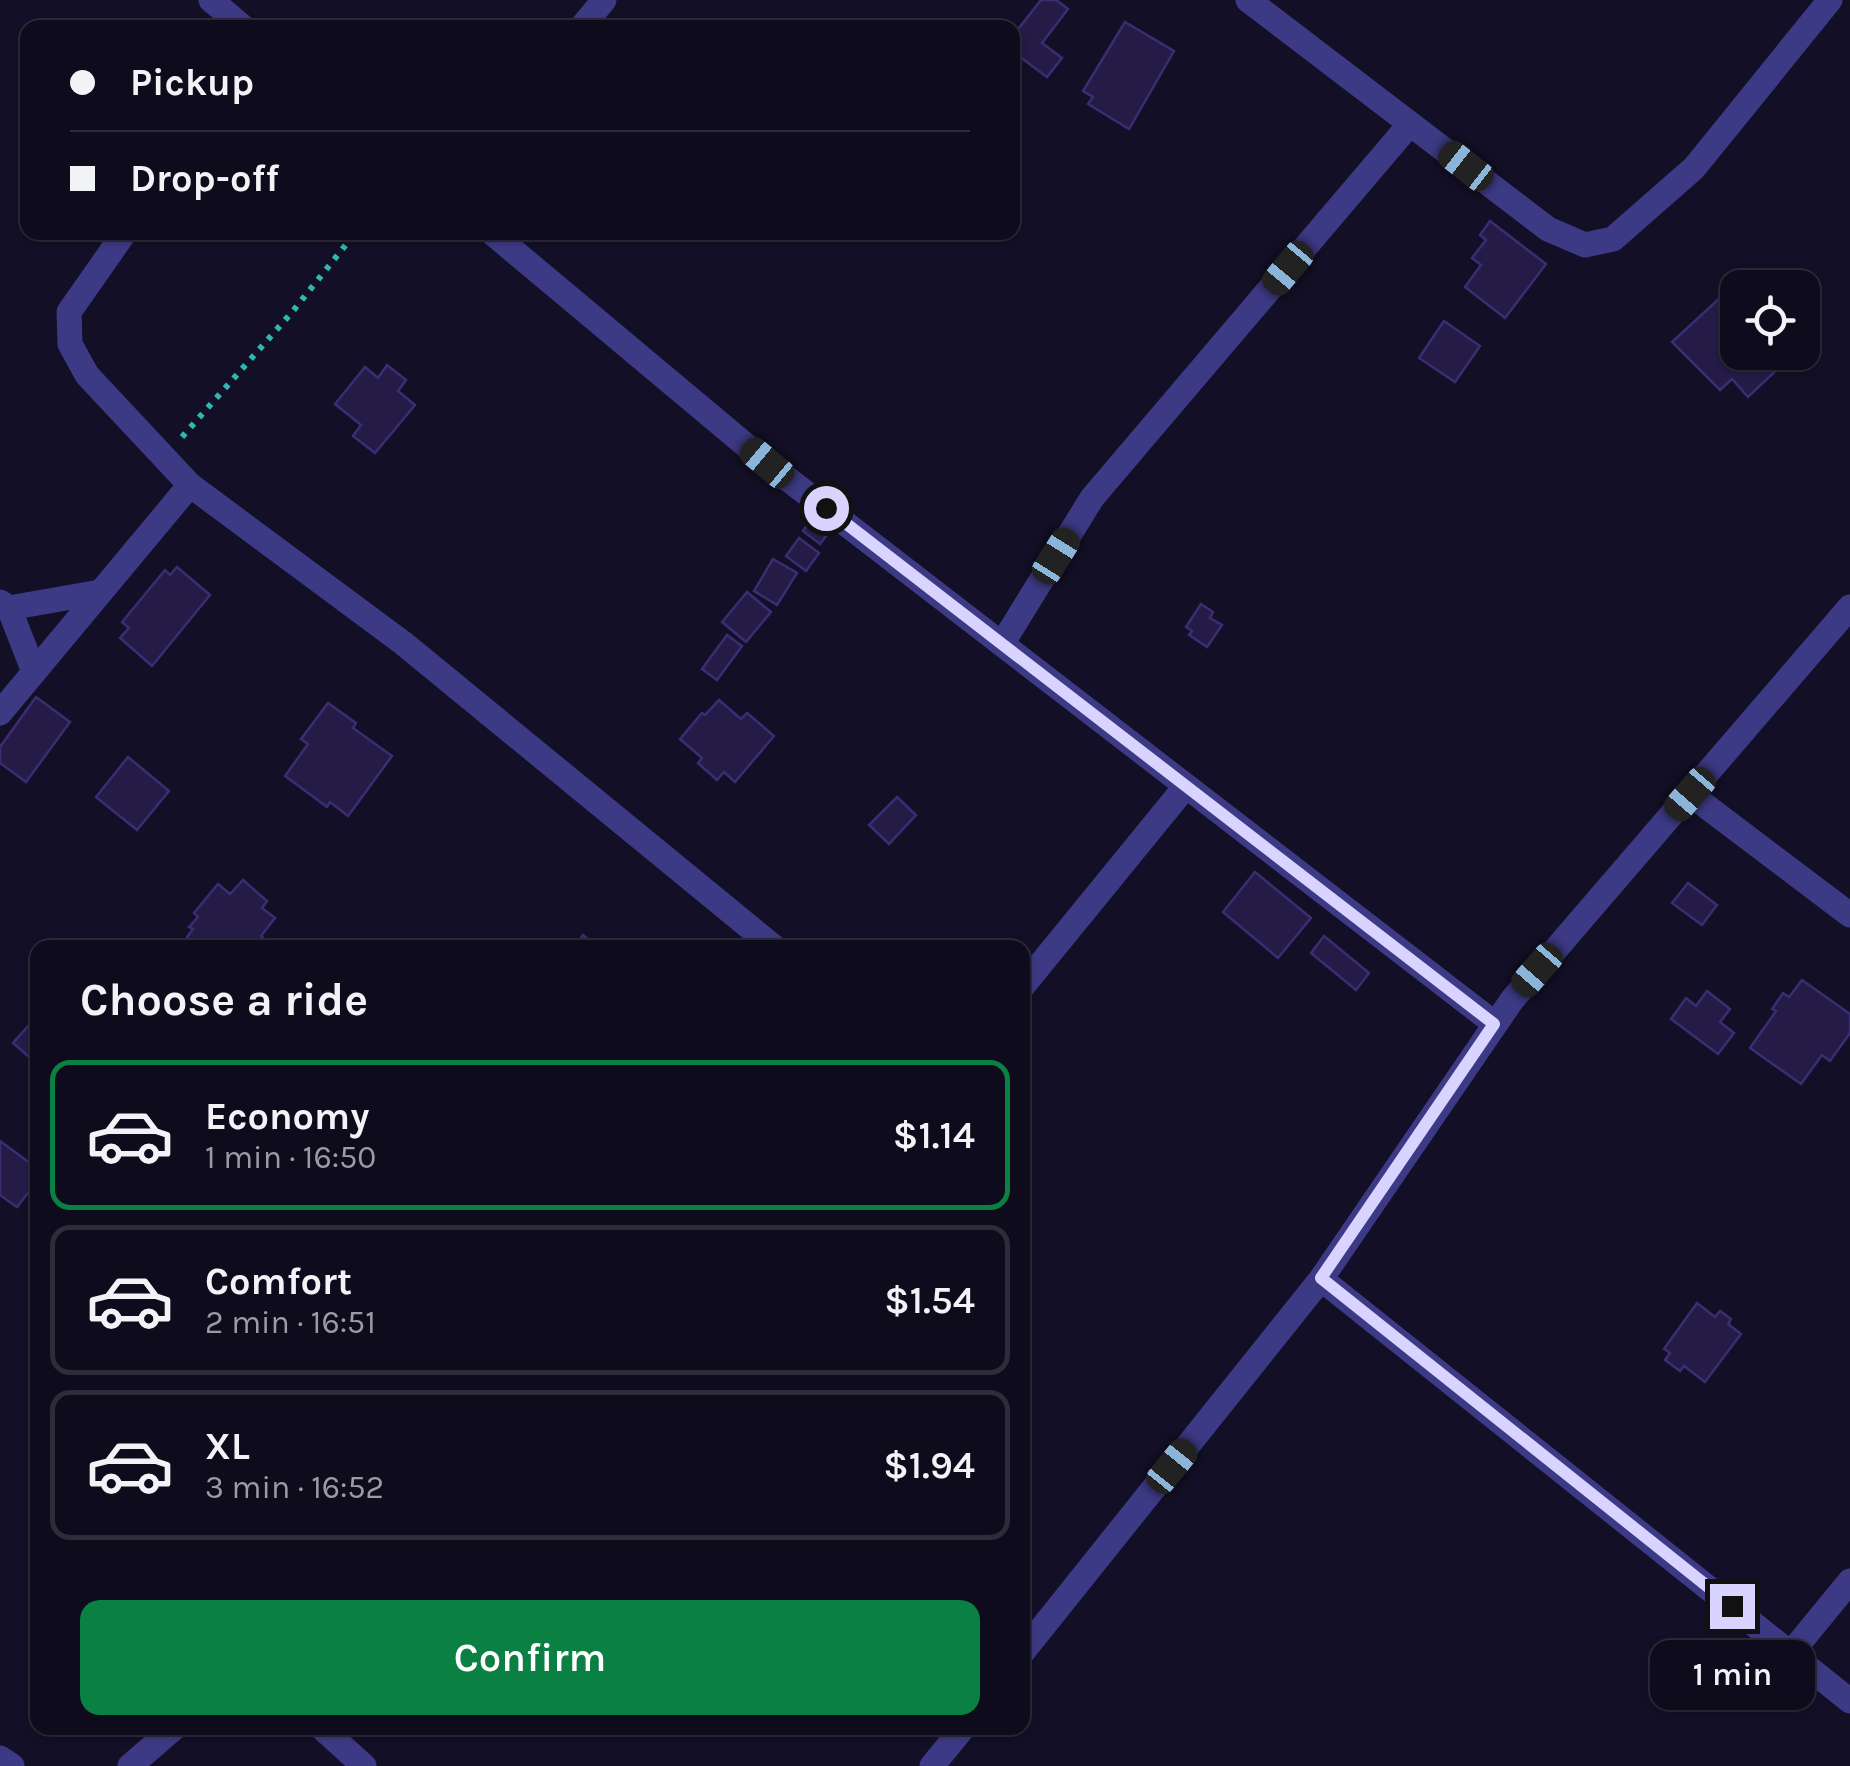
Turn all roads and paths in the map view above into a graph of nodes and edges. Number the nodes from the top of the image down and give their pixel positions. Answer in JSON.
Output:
{"nodes":[{"id":1,"x":211,"y":0,"type":"edge"},
{"id":2,"x":604,"y":0,"type":"edge"},
{"id":3,"x":1248,"y":0,"type":"edge"},
{"id":4,"x":1830,"y":0,"type":"edge"},
{"id":5,"x":235,"y":20,"type":"edge"},
{"id":6,"x":588,"y":20,"type":"edge"},
{"id":7,"x":1410,"y":124,"type":"junction"},
{"id":8,"x":118,"y":240,"type":"edge"},
{"id":9,"x":350,"y":240,"type":"edge"},
{"id":10,"x":501,"y":240,"type":"edge"},
{"id":11,"x":164,"y":457,"type":"junction"},
{"id":12,"x":190,"y":484,"type":"junction"},
{"id":13,"x":100,"y":592,"type":"junction"},
{"id":14,"x":4,"y":605,"type":"edge"},
{"id":15,"x":1850,"y":607,"type":"edge"},
{"id":16,"x":1002,"y":644,"type":"junction"},
{"id":17,"x":34,"y":672,"type":"junction"},
{"id":18,"x":0,"y":713,"type":"edge"},
{"id":19,"x":1186,"y":786,"type":"junction"},
{"id":20,"x":1690,"y":794,"type":"junction"},
{"id":21,"x":1850,"y":915,"type":"edge"},
{"id":22,"x":758,"y":940,"type":"edge"},
{"id":23,"x":1030,"y":978,"type":"edge"},
{"id":24,"x":1494,"y":1024,"type":"junction"},
{"id":25,"x":1321,"y":1278,"type":"junction"},
{"id":26,"x":1850,"y":1581,"type":"edge"},
{"id":27,"x":1030,"y":1642,"type":"edge"},
{"id":28,"x":1791,"y":1654,"type":"junction"},
{"id":29,"x":1850,"y":1701,"type":"edge"},
{"id":30,"x":166,"y":1735,"type":"edge"},
{"id":31,"x":330,"y":1735,"type":"edge"},
{"id":32,"x":957,"y":1735,"type":"edge"},
{"id":33,"x":0,"y":1758,"type":"edge"},
{"id":34,"x":12,"y":1766,"type":"edge"},
{"id":35,"x":130,"y":1766,"type":"edge"},
{"id":36,"x":364,"y":1766,"type":"edge"},
{"id":37,"x":932,"y":1766,"type":"edge"}],
"edges":[{"from":1,"to":5,"type":"street"},
{"from":2,"to":6,"type":"street"},
{"from":3,"to":7,"type":"street"},
{"from":4,"to":7,"type":"street"},
{"from":7,"to":16,"type":"street"},
{"from":8,"to":11,"type":"street"},
{"from":9,"to":11,"type":"path"},
{"from":10,"to":16,"type":"street"},
{"from":11,"to":12,"type":"street"},
{"from":12,"to":13,"type":"street"},
{"from":12,"to":22,"type":"street"},
{"from":13,"to":14,"type":"street"},
{"from":13,"to":17,"type":"street"},
{"from":14,"to":17,"type":"street"},
{"from":15,"to":20,"type":"street"},
{"from":16,"to":19,"type":"street"},
{"from":17,"to":18,"type":"street"},
{"from":19,"to":23,"type":"street"},
{"from":19,"to":24,"type":"street"},
{"from":20,"to":21,"type":"street"},
{"from":20,"to":24,"type":"street"},
{"from":24,"to":25,"type":"street"},
{"from":25,"to":27,"type":"street"},
{"from":25,"to":28,"type":"street"},
{"from":26,"to":28,"type":"street"},
{"from":28,"to":29,"type":"street"},
{"from":30,"to":35,"type":"street"},
{"from":31,"to":36,"type":"street"},
{"from":32,"to":37,"type":"street"},
{"from":33,"to":34,"type":"street"}]}
